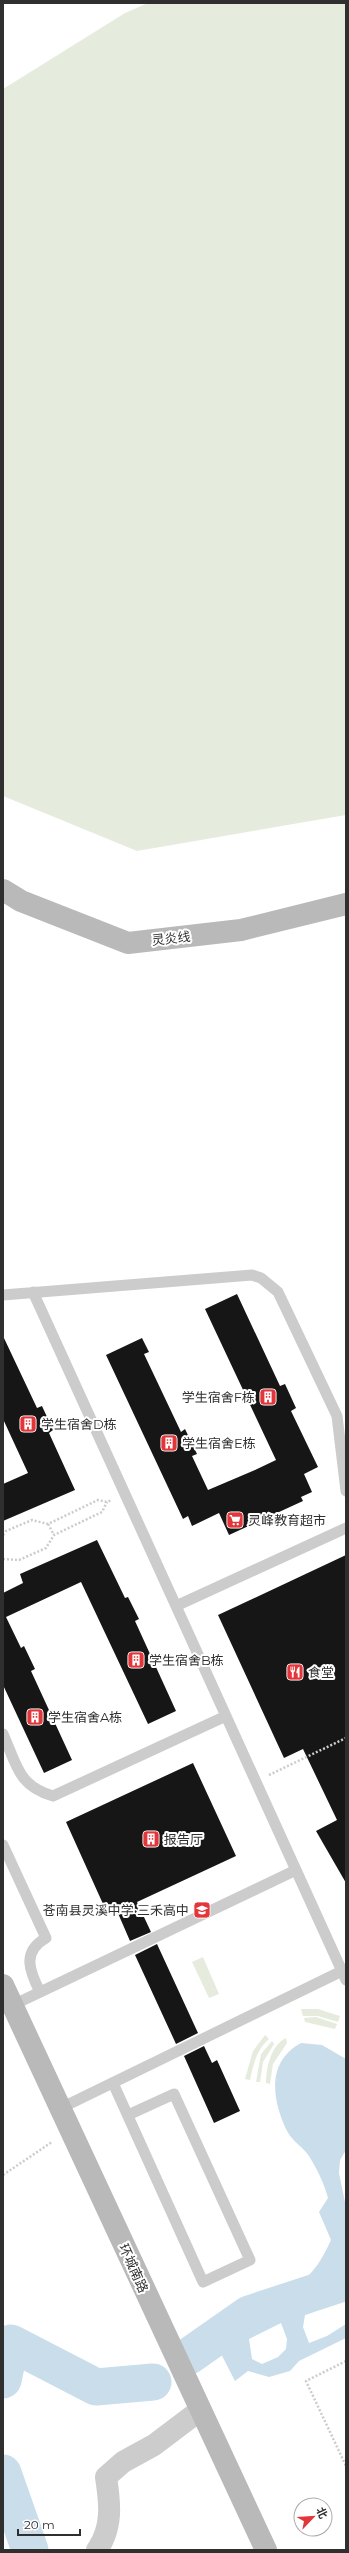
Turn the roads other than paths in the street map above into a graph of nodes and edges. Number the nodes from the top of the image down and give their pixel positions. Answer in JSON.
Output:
{"nodes":[{"id":1,"x":3,"y":890,"type":"edge"},
{"id":2,"x":346,"y":904,"type":"edge"},
{"id":3,"x":33,"y":1292,"type":"junction"},
{"id":4,"x":3,"y":1295,"type":"edge"},
{"id":5,"x":346,"y":1491,"type":"edge"},
{"id":6,"x":346,"y":1528,"type":"edge"},
{"id":7,"x":176,"y":1606,"type":"junction"},
{"id":8,"x":226,"y":1716,"type":"junction"},
{"id":9,"x":3,"y":1734,"type":"edge"},
{"id":10,"x":3,"y":1845,"type":"edge"},
{"id":11,"x":296,"y":1870,"type":"junction"},
{"id":12,"x":344,"y":1976,"type":"edge"},
{"id":13,"x":3,"y":1985,"type":"edge"},
{"id":14,"x":40,"y":1992,"type":"junction"},
{"id":15,"x":13,"y":2005,"type":"junction"},
{"id":16,"x":113,"y":2083,"type":"junction"},
{"id":17,"x":61,"y":2108,"type":"junction"},
{"id":18,"x":128,"y":2115,"type":"junction"},
{"id":19,"x":199,"y":2411,"type":"junction"},
{"id":20,"x":97,"y":2550,"type":"edge"},
{"id":21,"x":266,"y":2550,"type":"edge"}],
"edges":[{"from":1,"to":2,"type":"main road","name":"灵炎线"},
{"from":3,"to":4,"type":"lane"},
{"from":3,"to":5,"type":"lane"},
{"from":3,"to":7,"type":"lane"},
{"from":6,"to":7,"type":"lane"},
{"from":7,"to":8,"type":"lane"},
{"from":8,"to":9,"type":"lane"},
{"from":8,"to":11,"type":"lane"},
{"from":10,"to":14,"type":"lane"},
{"from":11,"to":12,"type":"lane"},
{"from":11,"to":14,"type":"lane"},
{"from":12,"to":16,"type":"lane"},
{"from":13,"to":15,"type":"main road","name":"环城南路"},
{"from":14,"to":15,"type":"lane"},
{"from":15,"to":17,"type":"main road","name":"环城南路"},
{"from":16,"to":17,"type":"lane"},
{"from":16,"to":18,"type":"lane"},
{"from":17,"to":19,"type":"main road","name":"环城南路"},
{"from":18,"to":18,"type":"lane"},
{"from":19,"to":20,"type":"street"},
{"from":19,"to":21,"type":"main road","name":"环城南路"}]}
